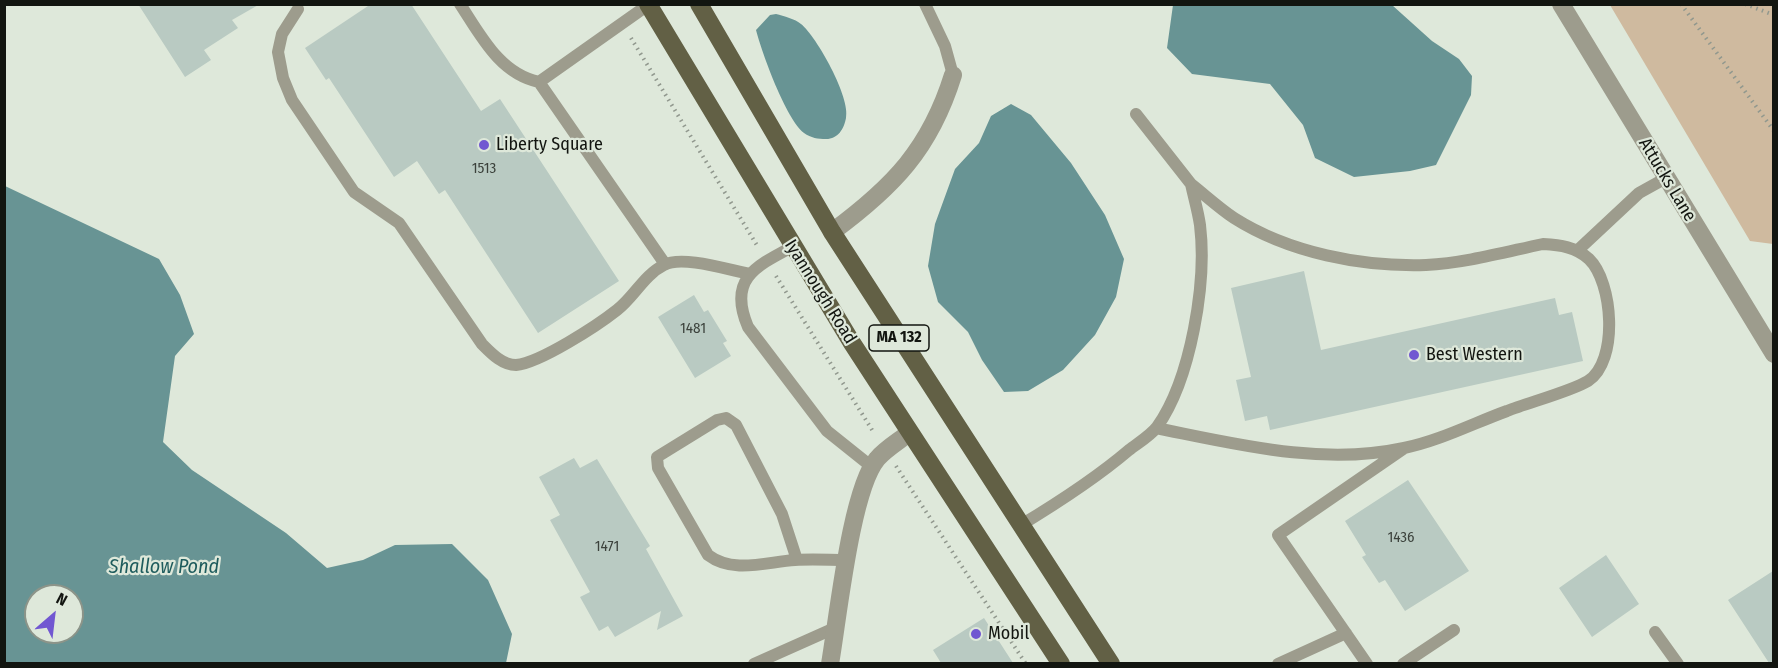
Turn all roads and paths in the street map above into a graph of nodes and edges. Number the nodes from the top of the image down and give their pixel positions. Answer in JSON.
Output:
{"nodes":[{"id":1,"x":460,"y":4,"type":"edge"},
{"id":2,"x":699,"y":4,"type":"edge"},
{"id":3,"x":925,"y":4,"type":"edge"},
{"id":4,"x":1561,"y":4,"type":"edge"},
{"id":5,"x":1681,"y":4,"type":"edge"},
{"id":6,"x":1745,"y":4,"type":"edge"},
{"id":7,"x":648,"y":5,"type":"edge"},
{"id":8,"x":299,"y":6,"type":"edge"},
{"id":9,"x":1773,"y":15,"type":"edge"},
{"id":10,"x":636,"y":47,"type":"dead end"},
{"id":11,"x":954,"y":75,"type":"joint"},
{"id":12,"x":539,"y":82,"type":"junction"},
{"id":13,"x":1136,"y":114,"type":"dead end"},
{"id":14,"x":1773,"y":131,"type":"edge"},
{"id":15,"x":1666,"y":178,"type":"junction"},
{"id":16,"x":1191,"y":184,"type":"junction"},
{"id":17,"x":832,"y":232,"type":"junction"},
{"id":18,"x":792,"y":247,"type":"junction"},
{"id":19,"x":1578,"y":250,"type":"junction"},
{"id":20,"x":766,"y":261,"type":"junction"},
{"id":21,"x":665,"y":264,"type":"junction"},
{"id":22,"x":750,"y":274,"type":"junction"},
{"id":23,"x":1773,"y":354,"type":"edge"},
{"id":24,"x":862,"y":415,"type":"dead end"},
{"id":25,"x":1156,"y":428,"type":"junction"},
{"id":26,"x":909,"y":433,"type":"junction"},
{"id":27,"x":1405,"y":448,"type":"junction"},
{"id":28,"x":872,"y":467,"type":"junction"},
{"id":29,"x":916,"y":496,"type":"dead end"},
{"id":30,"x":1021,"y":525,"type":"junction"},
{"id":31,"x":797,"y":560,"type":"junction"},
{"id":32,"x":847,"y":560,"type":"junction"},
{"id":33,"x":837,"y":627,"type":"junction"},
{"id":34,"x":1454,"y":630,"type":"dead end"},
{"id":35,"x":1655,"y":632,"type":"dead end"},
{"id":36,"x":1346,"y":633,"type":"junction"},
{"id":37,"x":754,"y":663,"type":"edge"},
{"id":38,"x":830,"y":663,"type":"edge"},
{"id":39,"x":1026,"y":663,"type":"edge"},
{"id":40,"x":1061,"y":663,"type":"edge"},
{"id":41,"x":1111,"y":663,"type":"edge"},
{"id":42,"x":1278,"y":663,"type":"edge"},
{"id":43,"x":1367,"y":663,"type":"edge"},
{"id":44,"x":1403,"y":663,"type":"edge"},
{"id":45,"x":1678,"y":663,"type":"edge"}],
"edges":[{"from":1,"to":12,"type":"lane"},
{"from":2,"to":17,"type":"main road","number":"MA 132"},
{"from":3,"to":11,"type":"lane"},
{"from":4,"to":15,"type":"street","name":"Attucks Lane"},
{"from":5,"to":14,"type":"path"},
{"from":6,"to":9,"type":"path"},
{"from":7,"to":12,"type":"lane"},
{"from":7,"to":18,"type":"main road","name":"Iyannough Road","number":"MA 132"},
{"from":8,"to":21,"type":"lane"},
{"from":10,"to":20,"type":"path"},
{"from":11,"to":17,"type":"street"},
{"from":12,"to":21,"type":"lane"},
{"from":13,"to":16,"type":"lane"},
{"from":15,"to":19,"type":"lane"},
{"from":15,"to":23,"type":"street","name":"Attucks Lane"},
{"from":16,"to":19,"type":"lane"},
{"from":16,"to":25,"type":"lane"},
{"from":17,"to":30,"type":"main road","number":"MA 132"},
{"from":18,"to":20,"type":"lane"},
{"from":18,"to":26,"type":"main road","name":"Iyannough Road","number":"MA 132"},
{"from":19,"to":27,"type":"lane"},
{"from":20,"to":22,"type":"lane"},
{"from":20,"to":24,"type":"path"},
{"from":21,"to":22,"type":"lane"},
{"from":22,"to":28,"type":"lane"},
{"from":25,"to":27,"type":"lane"},
{"from":25,"to":30,"type":"lane"},
{"from":26,"to":28,"type":"street"},
{"from":26,"to":40,"type":"main road","name":"Iyannough Road","number":"MA 132"},
{"from":27,"to":36,"type":"lane"},
{"from":28,"to":32,"type":"street"},
{"from":29,"to":39,"type":"path"},
{"from":30,"to":41,"type":"main road","number":"MA 132"},
{"from":31,"to":31,"type":"lane"},
{"from":31,"to":32,"type":"lane"},
{"from":32,"to":33,"type":"street"},
{"from":33,"to":37,"type":"lane"},
{"from":33,"to":38,"type":"street"},
{"from":34,"to":44,"type":"lane"},
{"from":35,"to":45,"type":"lane"},
{"from":36,"to":42,"type":"lane"},
{"from":36,"to":43,"type":"lane"}]}
